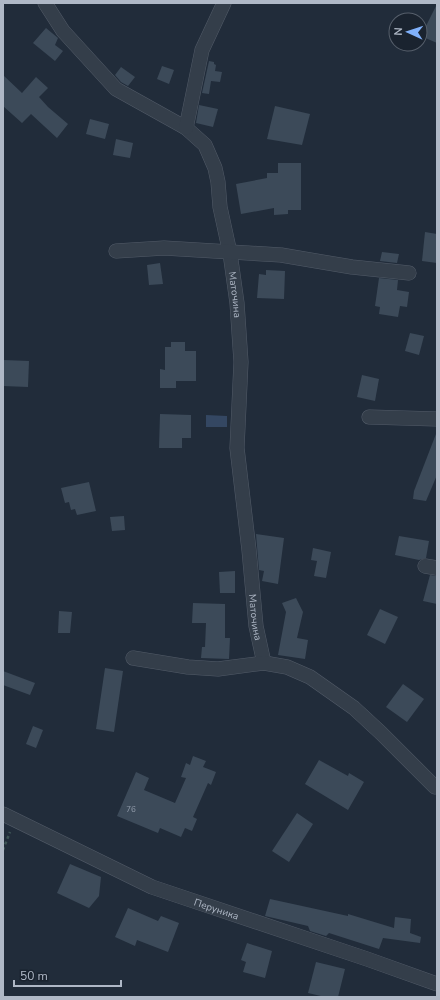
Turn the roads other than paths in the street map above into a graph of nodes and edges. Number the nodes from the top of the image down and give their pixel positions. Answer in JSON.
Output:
{"nodes":[{"id":1,"x":45,"y":3,"type":"edge"},
{"id":2,"x":224,"y":3,"type":"edge"},
{"id":3,"x":186,"y":128,"type":"junction"},
{"id":4,"x":116,"y":252,"type":"dead end"},
{"id":5,"x":230,"y":253,"type":"junction"},
{"id":6,"x":409,"y":273,"type":"dead end"},
{"id":7,"x":368,"y":417,"type":"dead end"},
{"id":8,"x":437,"y":419,"type":"edge"},
{"id":9,"x":133,"y":658,"type":"dead end"},
{"id":10,"x":264,"y":663,"type":"junction"},
{"id":11,"x":436,"y":788,"type":"edge"},
{"id":12,"x":9,"y":817,"type":"edge"},
{"id":13,"x":437,"y":984,"type":"edge"}],
"edges":[{"from":1,"to":3,"type":"street","name":"Маточина"},
{"from":2,"to":3,"type":"street"},
{"from":3,"to":5,"type":"street","name":"Маточина"},
{"from":4,"to":5,"type":"street"},
{"from":5,"to":6,"type":"street"},
{"from":5,"to":10,"type":"street","name":"Маточина"},
{"from":7,"to":8,"type":"street"},
{"from":9,"to":10,"type":"street"},
{"from":10,"to":11,"type":"street"},
{"from":12,"to":13,"type":"street","name":"Перуника"}]}
